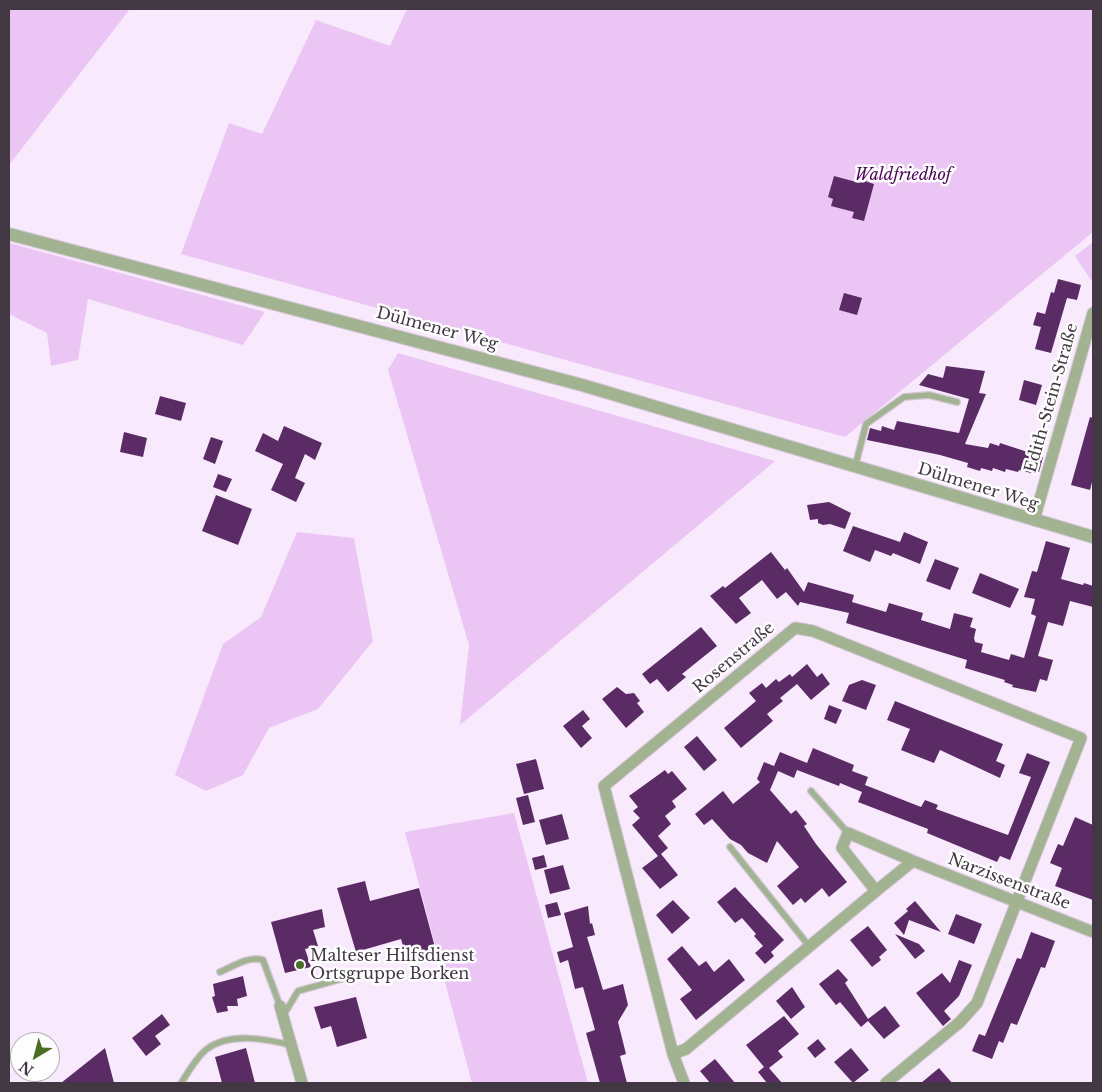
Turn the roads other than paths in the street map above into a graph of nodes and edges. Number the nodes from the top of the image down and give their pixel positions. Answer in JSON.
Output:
{"nodes":[{"id":1,"x":9,"y":234,"type":"edge"},
{"id":2,"x":1093,"y":313,"type":"edge"},
{"id":3,"x":957,"y":402,"type":"dead end"},
{"id":4,"x":854,"y":467,"type":"junction"},
{"id":5,"x":1034,"y":520,"type":"junction"},
{"id":6,"x":1093,"y":537,"type":"edge"},
{"id":7,"x":811,"y":791,"type":"dead end"},
{"id":8,"x":848,"y":833,"type":"junction"},
{"id":9,"x":730,"y":848,"type":"dead end"},
{"id":10,"x":913,"y":861,"type":"junction"},
{"id":11,"x":876,"y":891,"type":"junction"},
{"id":12,"x":1017,"y":903,"type":"junction"},
{"id":13,"x":1093,"y":932,"type":"edge"},
{"id":14,"x":809,"y":946,"type":"junction"},
{"id":15,"x":220,"y":972,"type":"dead end"},
{"id":16,"x":352,"y":976,"type":"dead end"},
{"id":17,"x":282,"y":1011,"type":"junction"},
{"id":18,"x":291,"y":1045,"type":"junction"},
{"id":19,"x":674,"y":1054,"type":"junction"},
{"id":20,"x":181,"y":1083,"type":"edge"},
{"id":21,"x":302,"y":1083,"type":"edge"},
{"id":22,"x":684,"y":1083,"type":"edge"},
{"id":23,"x":886,"y":1083,"type":"edge"}],
"edges":[{"from":1,"to":4,"type":"street","name":"Dülmener Weg"},
{"from":2,"to":5,"type":"street","name":"Edith-Stein-Straße"},
{"from":3,"to":4,"type":"lane"},
{"from":4,"to":5,"type":"street","name":"Dülmener Weg"},
{"from":5,"to":6,"type":"street","name":"Dülmener Weg"},
{"from":7,"to":8,"type":"lane","name":"Narzissenstraße"},
{"from":8,"to":10,"type":"street","name":"Narzissenstraße"},
{"from":8,"to":11,"type":"street"},
{"from":9,"to":14,"type":"lane"},
{"from":10,"to":11,"type":"street"},
{"from":10,"to":12,"type":"street","name":"Narzissenstraße"},
{"from":11,"to":14,"type":"street"},
{"from":12,"to":13,"type":"street","name":"Narzissenstraße"},
{"from":12,"to":19,"type":"street","name":"Rosenstraße"},
{"from":12,"to":23,"type":"street"},
{"from":14,"to":19,"type":"street"},
{"from":15,"to":17,"type":"lane"},
{"from":16,"to":17,"type":"lane"},
{"from":17,"to":18,"type":"street"},
{"from":18,"to":20,"type":"lane"},
{"from":18,"to":21,"type":"street"},
{"from":19,"to":22,"type":"street","name":"Rosenstraße"}]}
